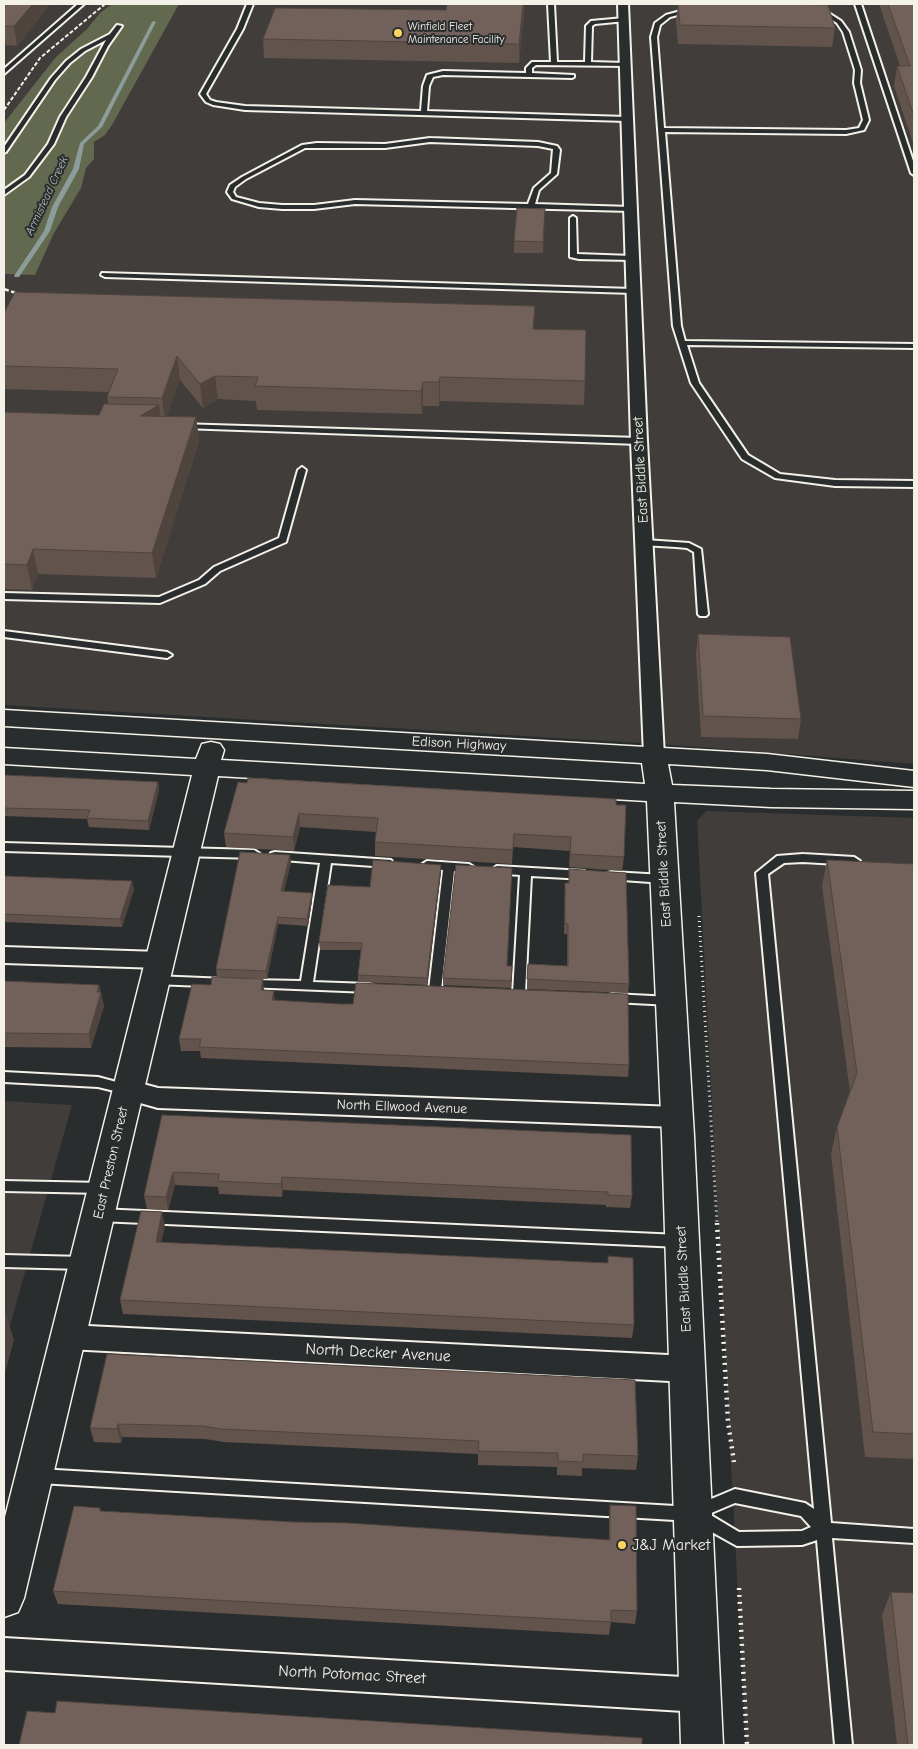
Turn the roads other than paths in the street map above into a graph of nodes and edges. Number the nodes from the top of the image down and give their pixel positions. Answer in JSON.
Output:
{"nodes":[{"id":1,"x":81,"y":4,"type":"edge"},
{"id":2,"x":250,"y":4,"type":"edge"},
{"id":3,"x":551,"y":4,"type":"edge"},
{"id":4,"x":623,"y":4,"type":"edge"},
{"id":5,"x":858,"y":4,"type":"edge"},
{"id":6,"x":688,"y":7,"type":"edge"},
{"id":7,"x":698,"y":11,"type":"edge"},
{"id":8,"x":817,"y":14,"type":"edge"},
{"id":9,"x":624,"y":20,"type":"junction"},
{"id":10,"x":119,"y":26,"type":"dead end"},
{"id":11,"x":112,"y":35,"type":"junction"},
{"id":12,"x":554,"y":63,"type":"junction"},
{"id":13,"x":588,"y":64,"type":"junction"},
{"id":14,"x":626,"y":65,"type":"junction"},
{"id":15,"x":4,"y":72,"type":"edge"},
{"id":16,"x":528,"y":75,"type":"junction"},
{"id":17,"x":572,"y":76,"type":"dead end"},
{"id":18,"x":424,"y":113,"type":"junction"},
{"id":19,"x":627,"y":119,"type":"junction"},
{"id":20,"x":662,"y":130,"type":"junction"},
{"id":21,"x":4,"y":151,"type":"edge"},
{"id":22,"x":914,"y":173,"type":"edge"},
{"id":23,"x":4,"y":193,"type":"edge"},
{"id":24,"x":531,"y":206,"type":"junction"},
{"id":25,"x":631,"y":209,"type":"junction"},
{"id":26,"x":573,"y":218,"type":"dead end"},
{"id":27,"x":632,"y":258,"type":"junction"},
{"id":28,"x":105,"y":275,"type":"dead end"},
{"id":29,"x":634,"y":291,"type":"junction"},
{"id":30,"x":682,"y":343,"type":"junction"},
{"id":31,"x":914,"y":346,"type":"edge"},
{"id":32,"x":171,"y":426,"type":"edge"},
{"id":33,"x":639,"y":441,"type":"junction"},
{"id":34,"x":302,"y":470,"type":"dead end"},
{"id":35,"x":914,"y":484,"type":"edge"},
{"id":36,"x":645,"y":543,"type":"junction"},
{"id":37,"x":4,"y":596,"type":"edge"},
{"id":38,"x":704,"y":614,"type":"dead end"},
{"id":39,"x":4,"y":634,"type":"edge"},
{"id":40,"x":166,"y":654,"type":"dead end"},
{"id":41,"x":4,"y":718,"type":"edge"},
{"id":42,"x":217,"y":729,"type":"junction"},
{"id":43,"x":4,"y":756,"type":"edge"},
{"id":44,"x":654,"y":756,"type":"junction"},
{"id":45,"x":206,"y":767,"type":"junction"},
{"id":46,"x":914,"y":779,"type":"edge"},
{"id":47,"x":660,"y":793,"type":"junction"},
{"id":48,"x":914,"y":800,"type":"edge"},
{"id":49,"x":4,"y":847,"type":"edge"},
{"id":50,"x":185,"y":853,"type":"junction"},
{"id":51,"x":326,"y":859,"type":"junction"},
{"id":52,"x":868,"y":862,"type":"edge"},
{"id":53,"x":449,"y":867,"type":"junction"},
{"id":54,"x":526,"y":872,"type":"junction"},
{"id":55,"x":664,"y":879,"type":"junction"},
{"id":56,"x":4,"y":955,"type":"edge"},
{"id":57,"x":157,"y":970,"type":"junction"},
{"id":58,"x":306,"y":986,"type":"junction"},
{"id":59,"x":385,"y":989,"type":"edge"},
{"id":60,"x":434,"y":990,"type":"edge"},
{"id":61,"x":518,"y":993,"type":"edge"},
{"id":62,"x":602,"y":997,"type":"edge"},
{"id":63,"x":671,"y":1001,"type":"junction"},
{"id":64,"x":4,"y":1077,"type":"edge"},
{"id":65,"x":128,"y":1090,"type":"junction"},
{"id":66,"x":677,"y":1117,"type":"junction"},
{"id":67,"x":4,"y":1186,"type":"edge"},
{"id":68,"x":101,"y":1201,"type":"junction"},
{"id":69,"x":682,"y":1242,"type":"junction"},
{"id":70,"x":4,"y":1261,"type":"edge"},
{"id":71,"x":86,"y":1263,"type":"junction"},
{"id":72,"x":68,"y":1338,"type":"junction"},
{"id":73,"x":688,"y":1369,"type":"junction"},
{"id":74,"x":34,"y":1476,"type":"junction"},
{"id":75,"x":694,"y":1514,"type":"junction"},
{"id":76,"x":824,"y":1530,"type":"junction"},
{"id":77,"x":914,"y":1536,"type":"edge"},
{"id":78,"x":4,"y":1598,"type":"edge"},
{"id":79,"x":4,"y":1654,"type":"edge"},
{"id":80,"x":700,"y":1695,"type":"junction"},
{"id":81,"x":702,"y":1745,"type":"edge"},
{"id":82,"x":844,"y":1745,"type":"edge"}],
"edges":[{"from":1,"to":15,"type":"lane"},
{"from":2,"to":18,"type":"lane"},
{"from":3,"to":12,"type":"lane"},
{"from":4,"to":9,"type":"street","name":"East Biddle Street"},
{"from":5,"to":22,"type":"lane"},
{"from":6,"to":7,"type":"lane"},
{"from":6,"to":20,"type":"lane"},
{"from":8,"to":20,"type":"lane"},
{"from":9,"to":13,"type":"lane"},
{"from":9,"to":14,"type":"street","name":"East Biddle Street"},
{"from":10,"to":11,"type":"lane"},
{"from":11,"to":21,"type":"lane"},
{"from":11,"to":23,"type":"lane"},
{"from":12,"to":13,"type":"lane"},
{"from":12,"to":16,"type":"lane"},
{"from":13,"to":14,"type":"lane"},
{"from":14,"to":19,"type":"street","name":"East Biddle Street"},
{"from":16,"to":17,"type":"lane"},
{"from":16,"to":18,"type":"lane"},
{"from":18,"to":19,"type":"lane"},
{"from":19,"to":25,"type":"street","name":"East Biddle Street"},
{"from":20,"to":30,"type":"lane"},
{"from":24,"to":24,"type":"lane"},
{"from":24,"to":25,"type":"lane"},
{"from":25,"to":27,"type":"street","name":"East Biddle Street"},
{"from":26,"to":27,"type":"lane"},
{"from":27,"to":29,"type":"street","name":"East Biddle Street"},
{"from":28,"to":29,"type":"lane"},
{"from":29,"to":33,"type":"street","name":"East Biddle Street"},
{"from":30,"to":31,"type":"lane"},
{"from":30,"to":35,"type":"lane"},
{"from":32,"to":33,"type":"lane"},
{"from":33,"to":36,"type":"street","name":"East Biddle Street"},
{"from":34,"to":37,"type":"lane"},
{"from":36,"to":38,"type":"lane"},
{"from":36,"to":44,"type":"street","name":"East Biddle Street"},
{"from":39,"to":40,"type":"lane"},
{"from":41,"to":42,"type":"street","name":"Edison Highway"},
{"from":42,"to":44,"type":"street","name":"Edison Highway"},
{"from":42,"to":45,"type":"street","name":"East Preston Street"},
{"from":43,"to":45,"type":"street"},
{"from":44,"to":46,"type":"street","name":"Edison Highway"},
{"from":44,"to":47,"type":"street","name":"East Biddle Street"},
{"from":45,"to":47,"type":"street"},
{"from":45,"to":50,"type":"street","name":"East Preston Street"},
{"from":47,"to":48,"type":"street"},
{"from":47,"to":55,"type":"street","name":"East Biddle Street"},
{"from":49,"to":50,"type":"lane"},
{"from":50,"to":51,"type":"lane"},
{"from":50,"to":57,"type":"street","name":"East Preston Street"},
{"from":51,"to":53,"type":"lane"},
{"from":51,"to":58,"type":"lane"},
{"from":52,"to":76,"type":"lane"},
{"from":53,"to":54,"type":"lane"},
{"from":53,"to":60,"type":"lane"},
{"from":54,"to":55,"type":"lane"},
{"from":54,"to":61,"type":"lane"},
{"from":55,"to":63,"type":"street","name":"East Biddle Street"},
{"from":56,"to":57,"type":"street"},
{"from":57,"to":58,"type":"lane"},
{"from":57,"to":65,"type":"street","name":"East Preston Street"},
{"from":58,"to":59,"type":"lane"},
{"from":62,"to":63,"type":"lane"},
{"from":63,"to":66,"type":"street","name":"East Biddle Street"},
{"from":64,"to":65,"type":"lane"},
{"from":65,"to":66,"type":"street","name":"North Ellwood Avenue"},
{"from":65,"to":68,"type":"street","name":"East Preston Street"},
{"from":66,"to":69,"type":"street","name":"East Biddle Street"},
{"from":67,"to":68,"type":"lane"},
{"from":68,"to":69,"type":"lane"},
{"from":68,"to":71,"type":"street","name":"East Preston Street"},
{"from":69,"to":73,"type":"street","name":"East Biddle Street"},
{"from":70,"to":71,"type":"lane"},
{"from":71,"to":72,"type":"street","name":"East Preston Street"},
{"from":72,"to":73,"type":"street","name":"North Decker Avenue"},
{"from":72,"to":74,"type":"street","name":"East Preston Street"},
{"from":73,"to":75,"type":"street","name":"East Biddle Street"},
{"from":74,"to":75,"type":"lane"},
{"from":74,"to":78,"type":"street","name":"East Preston Street"},
{"from":75,"to":76,"type":"lane"},
{"from":75,"to":76,"type":"lane"},
{"from":75,"to":80,"type":"street","name":"East Biddle Street"},
{"from":76,"to":77,"type":"lane"},
{"from":76,"to":82,"type":"lane"},
{"from":79,"to":80,"type":"street","name":"North Potomac Street"},
{"from":80,"to":81,"type":"street","name":"East Biddle Street"}]}
